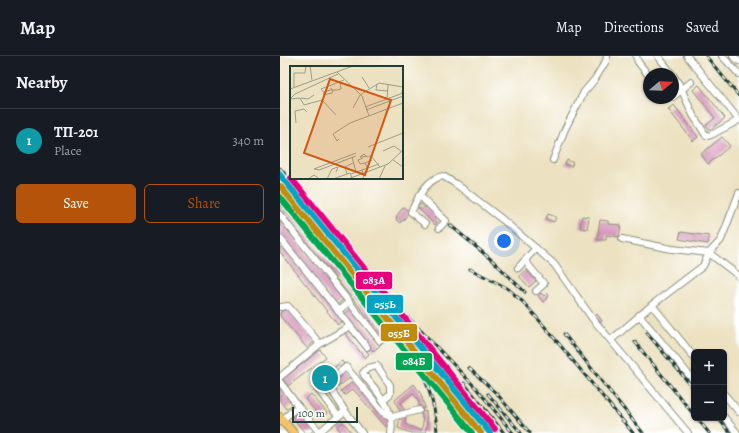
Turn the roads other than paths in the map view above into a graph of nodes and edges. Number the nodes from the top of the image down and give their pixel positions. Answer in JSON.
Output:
{"nodes":[{"id":1,"x":606,"y":56,"type":"edge"},
{"id":2,"x":636,"y":56,"type":"edge"},
{"id":3,"x":658,"y":56,"type":"edge"},
{"id":4,"x":687,"y":56,"type":"edge"},
{"id":5,"x":722,"y":56,"type":"edge"},
{"id":6,"x":733,"y":56,"type":"edge"},
{"id":7,"x":739,"y":61,"type":"edge"},
{"id":8,"x":643,"y":68,"type":"edge"},
{"id":9,"x":668,"y":68,"type":"edge"},
{"id":10,"x":739,"y":74,"type":"edge"},
{"id":11,"x":691,"y":82,"type":"dead end"},
{"id":12,"x":679,"y":86,"type":"edge"},
{"id":13,"x":681,"y":90,"type":"junction"},
{"id":14,"x":739,"y":120,"type":"edge"},
{"id":15,"x":553,"y":160,"type":"dead end"},
{"id":16,"x":739,"y":194,"type":"edge"},
{"id":17,"x":419,"y":195,"type":"junction"},
{"id":18,"x":280,"y":215,"type":"edge"},
{"id":19,"x":425,"y":224,"type":"dead end"},
{"id":20,"x":439,"y":228,"type":"dead end"},
{"id":21,"x":280,"y":238,"type":"edge"},
{"id":22,"x":622,"y":239,"type":"dead end"},
{"id":23,"x":536,"y":248,"type":"junction"},
{"id":24,"x":709,"y":253,"type":"junction"},
{"id":25,"x":524,"y":261,"type":"junction"},
{"id":26,"x":518,"y":268,"type":"dead end"},
{"id":27,"x":739,"y":276,"type":"edge"},
{"id":28,"x":536,"y":291,"type":"dead end"},
{"id":29,"x":349,"y":302,"type":"junction"},
{"id":30,"x":652,"y":305,"type":"junction"},
{"id":31,"x":280,"y":307,"type":"edge"},
{"id":32,"x":338,"y":311,"type":"junction"},
{"id":33,"x":639,"y":315,"type":"junction"},
{"id":34,"x":350,"y":326,"type":"junction"},
{"id":35,"x":611,"y":340,"type":"junction"},
{"id":36,"x":380,"y":341,"type":"dead end"},
{"id":37,"x":320,"y":344,"type":"junction"},
{"id":38,"x":366,"y":347,"type":"dead end"},
{"id":39,"x":691,"y":352,"type":"edge"},
{"id":40,"x":280,"y":377,"type":"edge"},
{"id":41,"x":691,"y":377,"type":"edge"},
{"id":42,"x":280,"y":382,"type":"edge"},
{"id":43,"x":317,"y":388,"type":"dead end"},
{"id":44,"x":438,"y":392,"type":"dead end"},
{"id":45,"x":727,"y":397,"type":"edge"},
{"id":46,"x":383,"y":400,"type":"junction"},
{"id":47,"x":298,"y":406,"type":"junction"},
{"id":48,"x":738,"y":409,"type":"edge"},
{"id":49,"x":419,"y":410,"type":"dead end"},
{"id":50,"x":345,"y":411,"type":"junction"},
{"id":51,"x":338,"y":416,"type":"junction"},
{"id":52,"x":392,"y":417,"type":"junction"},
{"id":53,"x":281,"y":419,"type":"edge"},
{"id":54,"x":727,"y":421,"type":"edge"},
{"id":55,"x":293,"y":433,"type":"edge"},
{"id":56,"x":319,"y":433,"type":"edge"},
{"id":57,"x":362,"y":433,"type":"edge"},
{"id":58,"x":391,"y":433,"type":"edge"},
{"id":59,"x":472,"y":433,"type":"edge"},
{"id":60,"x":688,"y":433,"type":"edge"},
{"id":61,"x":737,"y":433,"type":"edge"}],
"edges":[{"from":1,"to":15,"type":"lane"},
{"from":2,"to":8,"type":"lane"},
{"from":3,"to":9,"type":"lane"},
{"from":4,"to":14,"type":"lane"},
{"from":5,"to":10,"type":"lane"},
{"from":6,"to":7,"type":"lane"},
{"from":11,"to":13,"type":"lane"},
{"from":12,"to":13,"type":"lane"},
{"from":13,"to":14,"type":"lane"},
{"from":16,"to":24,"type":"lane"},
{"from":17,"to":19,"type":"lane"},
{"from":17,"to":20,"type":"lane"},
{"from":17,"to":23,"type":"lane"},
{"from":18,"to":29,"type":"lane"},
{"from":21,"to":32,"type":"lane"},
{"from":22,"to":24,"type":"lane"},
{"from":23,"to":25,"type":"lane"},
{"from":23,"to":35,"type":"lane"},
{"from":24,"to":27,"type":"lane"},
{"from":24,"to":30,"type":"lane"},
{"from":25,"to":26,"type":"lane"},
{"from":25,"to":28,"type":"lane"},
{"from":29,"to":32,"type":"lane"},
{"from":29,"to":36,"type":"lane"},
{"from":30,"to":33,"type":"lane"},
{"from":30,"to":39,"type":"lane"},
{"from":31,"to":37,"type":"lane"},
{"from":32,"to":34,"type":"lane"},
{"from":33,"to":35,"type":"lane"},
{"from":33,"to":41,"type":"lane"},
{"from":34,"to":37,"type":"lane"},
{"from":34,"to":38,"type":"lane"},
{"from":35,"to":60,"type":"lane"},
{"from":37,"to":40,"type":"lane"},
{"from":42,"to":47,"type":"lane"},
{"from":43,"to":51,"type":"lane"},
{"from":44,"to":59,"type":"lane"},
{"from":45,"to":48,"type":"lane"},
{"from":46,"to":46,"type":"lane"},
{"from":46,"to":52,"type":"lane"},
{"from":47,"to":53,"type":"lane"},
{"from":47,"to":56,"type":"lane"},
{"from":49,"to":52,"type":"lane"},
{"from":50,"to":51,"type":"lane"},
{"from":50,"to":52,"type":"lane"},
{"from":50,"to":57,"type":"lane"},
{"from":51,"to":56,"type":"lane"},
{"from":52,"to":58,"type":"lane"},
{"from":53,"to":55,"type":"main road"},
{"from":54,"to":61,"type":"lane"}]}
